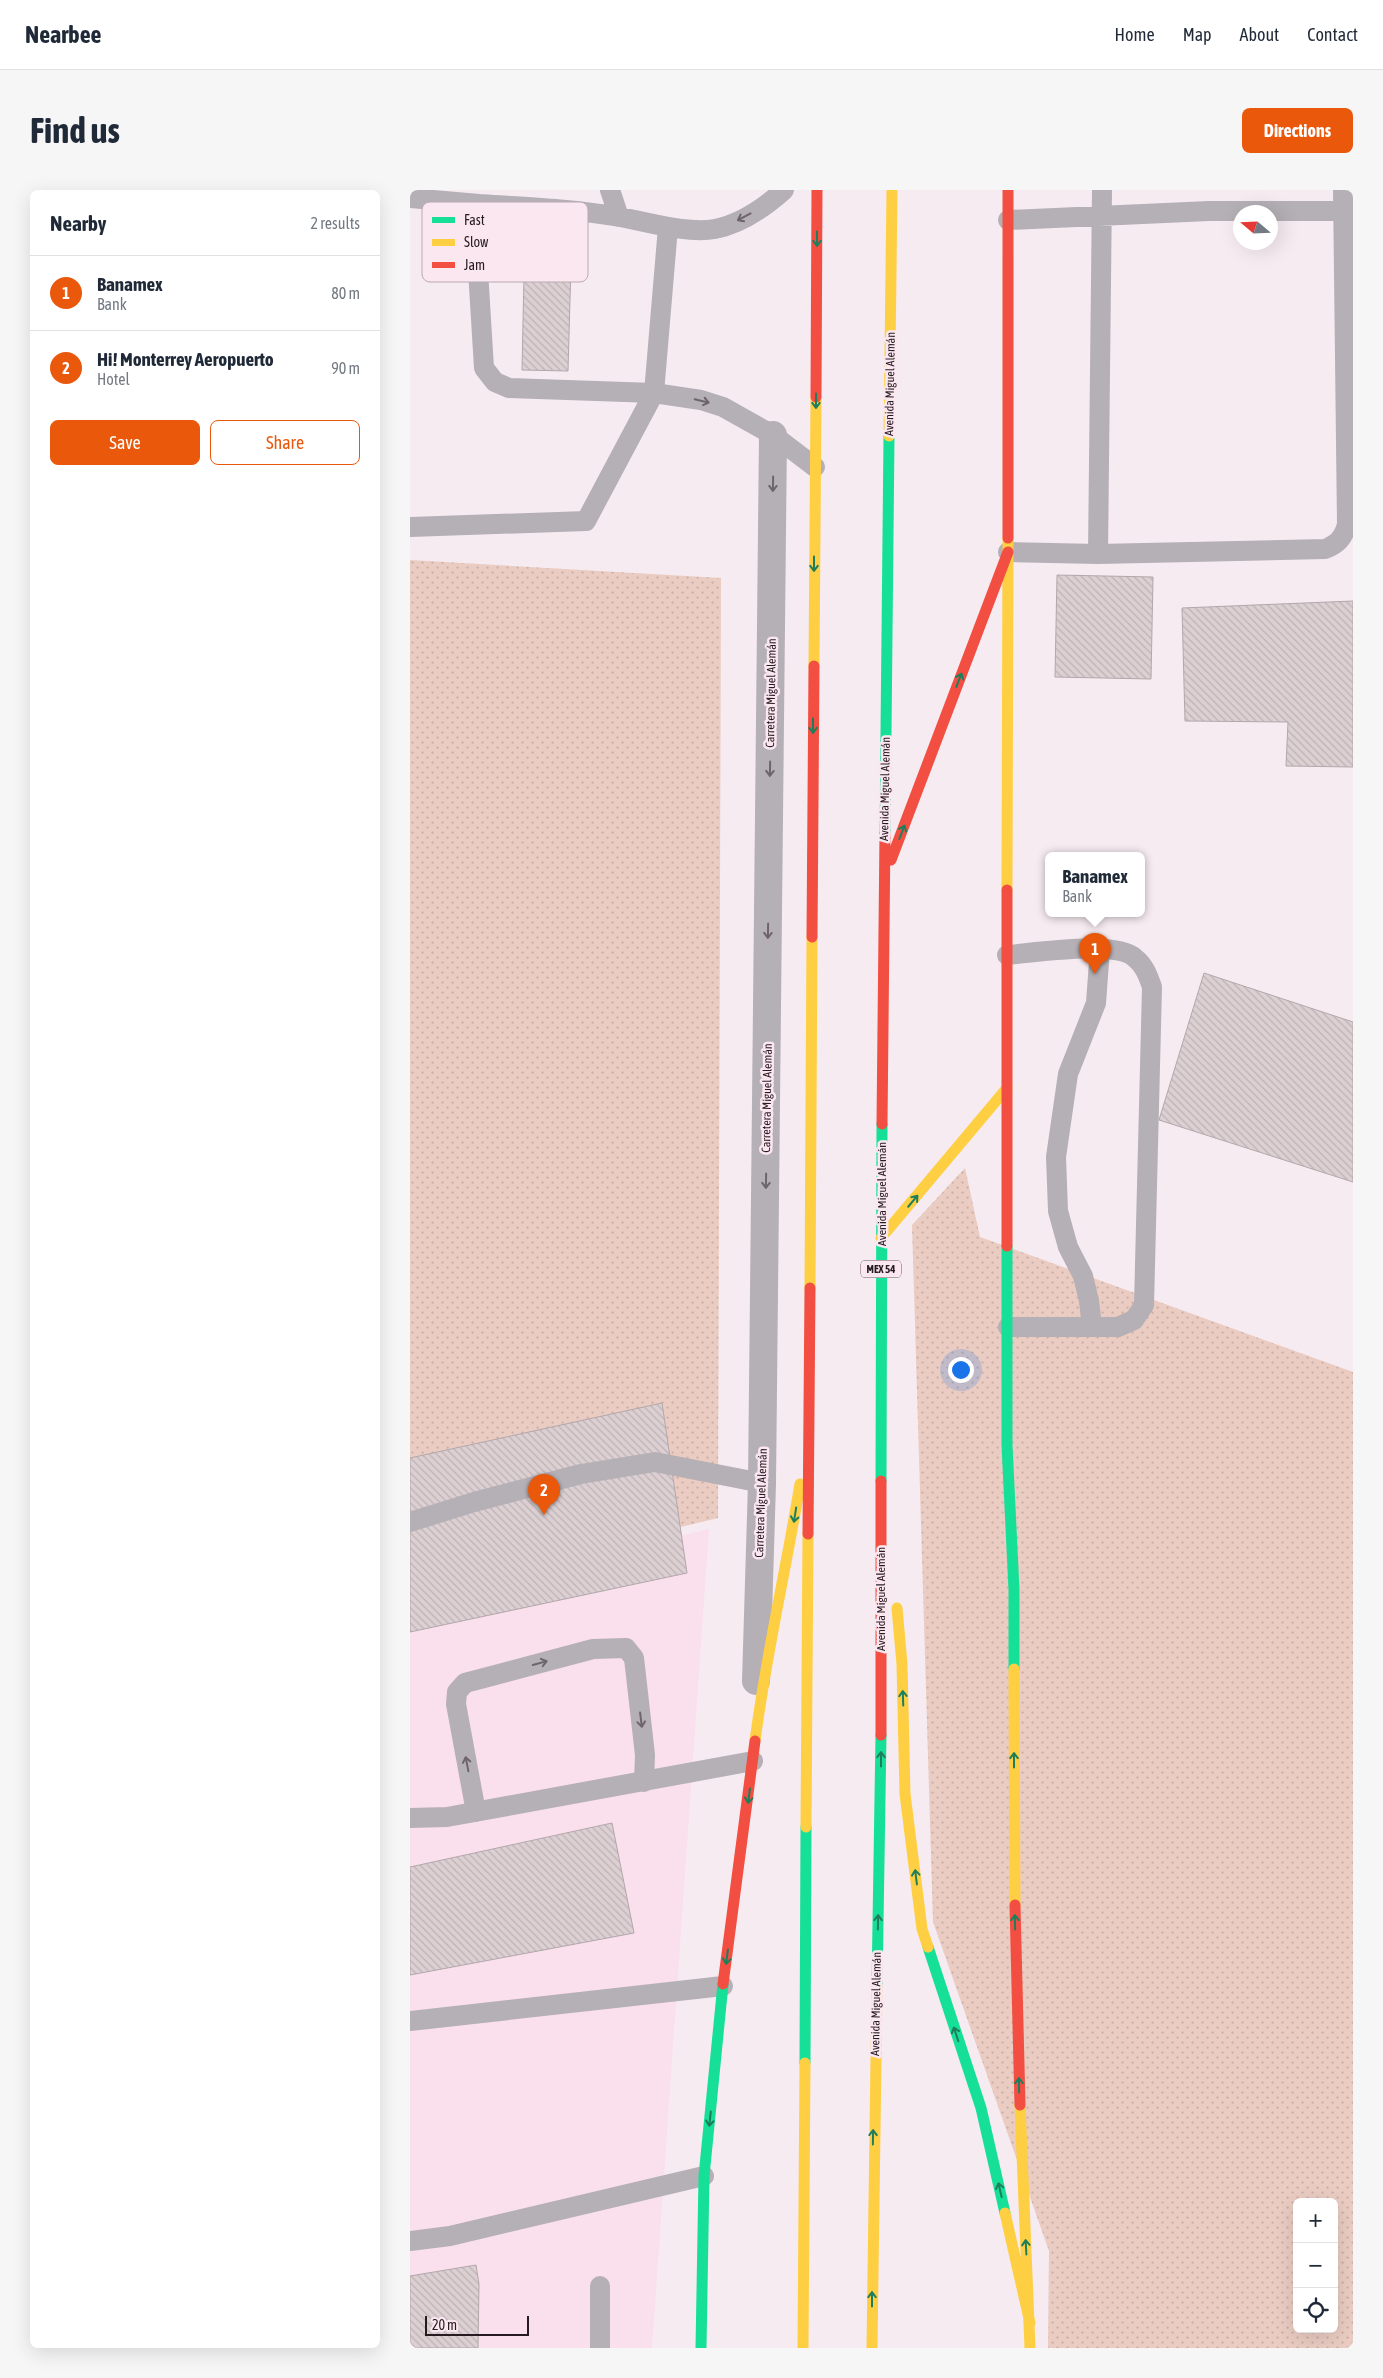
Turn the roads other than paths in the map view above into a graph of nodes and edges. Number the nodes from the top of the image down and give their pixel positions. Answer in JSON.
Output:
{"nodes":[{"id":1,"x":610,"y":190,"type":"edge"},
{"id":2,"x":784,"y":190,"type":"edge"},
{"id":3,"x":817,"y":190,"type":"edge"},
{"id":4,"x":892,"y":190,"type":"edge"},
{"id":5,"x":1008,"y":190,"type":"edge"},
{"id":6,"x":1102,"y":190,"type":"edge"},
{"id":7,"x":1343,"y":190,"type":"edge"},
{"id":8,"x":410,"y":198,"type":"edge"},
{"id":9,"x":456,"y":202,"type":"edge"},
{"id":10,"x":1343,"y":211,"type":"junction"},
{"id":11,"x":588,"y":214,"type":"edge"},
{"id":12,"x":1102,"y":215,"type":"junction"},
{"id":13,"x":619,"y":217,"type":"junction"},
{"id":14,"x":1008,"y":220,"type":"junction"},
{"id":15,"x":668,"y":227,"type":"junction"},
{"id":16,"x":479,"y":282,"type":"edge"},
{"id":17,"x":654,"y":393,"type":"junction"},
{"id":18,"x":774,"y":435,"type":"junction"},
{"id":19,"x":815,"y":467,"type":"junction"},
{"id":20,"x":410,"y":527,"type":"edge"},
{"id":21,"x":1008,"y":552,"type":"junction"},
{"id":22,"x":1098,"y":554,"type":"junction"},
{"id":23,"x":884,"y":877,"type":"junction"},
{"id":24,"x":1100,"y":948,"type":"junction"},
{"id":25,"x":1007,"y":955,"type":"junction"},
{"id":26,"x":1007,"y":1088,"type":"junction"},
{"id":27,"x":882,"y":1238,"type":"junction"},
{"id":28,"x":1008,"y":1327,"type":"junction"},
{"id":29,"x":1092,"y":1327,"type":"junction"},
{"id":30,"x":881,"y":1400,"type":"junction"},
{"id":31,"x":808,"y":1433,"type":"junction"},
{"id":32,"x":762,"y":1484,"type":"junction"},
{"id":33,"x":410,"y":1522,"type":"edge"},
{"id":34,"x":893,"y":1556,"type":"dead end"},
{"id":35,"x":896,"y":1596,"type":"dead end"},
{"id":36,"x":753,"y":1761,"type":"junction"},
{"id":37,"x":644,"y":1782,"type":"junction"},
{"id":38,"x":476,"y":1812,"type":"junction"},
{"id":39,"x":410,"y":1818,"type":"edge"},
{"id":40,"x":723,"y":1986,"type":"junction"},
{"id":41,"x":410,"y":2021,"type":"edge"},
{"id":42,"x":704,"y":2176,"type":"junction"},
{"id":43,"x":410,"y":2241,"type":"edge"},
{"id":44,"x":600,"y":2286,"type":"dead end"},
{"id":45,"x":1030,"y":2323,"type":"junction"},
{"id":46,"x":600,"y":2348,"type":"edge"},
{"id":47,"x":702,"y":2348,"type":"edge"},
{"id":48,"x":803,"y":2348,"type":"edge"},
{"id":49,"x":872,"y":2348,"type":"edge"},
{"id":50,"x":1030,"y":2348,"type":"edge"}],
"edges":[{"from":1,"to":13,"type":"lane"},
{"from":2,"to":15,"type":"lane","one_way":true},
{"from":3,"to":19,"type":"main road","one_way":true},
{"from":4,"to":23,"type":"main road","name":"Avenida Miguel Alemán","number":"MEX 54"},
{"from":5,"to":14,"type":"main road"},
{"from":6,"to":12,"type":"lane"},
{"from":7,"to":10,"type":"lane"},
{"from":8,"to":9,"type":"lane"},
{"from":10,"to":12,"type":"lane"},
{"from":10,"to":22,"type":"lane"},
{"from":11,"to":13,"type":"lane"},
{"from":12,"to":14,"type":"lane"},
{"from":12,"to":22,"type":"lane"},
{"from":13,"to":15,"type":"lane"},
{"from":14,"to":21,"type":"main road"},
{"from":15,"to":17,"type":"lane"},
{"from":16,"to":17,"type":"lane"},
{"from":17,"to":18,"type":"lane","one_way":true},
{"from":17,"to":20,"type":"lane"},
{"from":18,"to":19,"type":"lane"},
{"from":18,"to":32,"type":"street","name":"Carretera Miguel Alemán","one_way":true},
{"from":19,"to":31,"type":"main road","one_way":true},
{"from":21,"to":22,"type":"lane"},
{"from":23,"to":21,"type":"main road","one_way":true},
{"from":21,"to":25,"type":"main road"},
{"from":23,"to":27,"type":"main road","name":"Avenida Miguel Alemán","number":"MEX 54"},
{"from":24,"to":25,"type":"lane"},
{"from":24,"to":29,"type":"lane"},
{"from":24,"to":29,"type":"lane"},
{"from":25,"to":26,"type":"main road"},
{"from":27,"to":26,"type":"main road","one_way":true},
{"from":26,"to":28,"type":"main road"},
{"from":27,"to":30,"type":"main road","name":"Avenida Miguel Alemán","number":"MEX 54"},
{"from":28,"to":29,"type":"lane"},
{"from":45,"to":28,"type":"main road","one_way":true},
{"from":30,"to":34,"type":"main road"},
{"from":49,"to":30,"type":"main road","name":"Avenida Miguel Alemán","number":"MEX 54","one_way":true},
{"from":31,"to":36,"type":"main road","one_way":true},
{"from":31,"to":48,"type":"main road"},
{"from":32,"to":33,"type":"lane"},
{"from":32,"to":36,"type":"street","name":"Carretera Miguel Alemán"},
{"from":45,"to":35,"type":"main road","one_way":true},
{"from":36,"to":37,"type":"lane"},
{"from":36,"to":40,"type":"main road","one_way":true},
{"from":37,"to":38,"type":"lane"},
{"from":38,"to":37,"type":"lane","one_way":true},
{"from":38,"to":39,"type":"lane"},
{"from":40,"to":41,"type":"lane"},
{"from":40,"to":42,"type":"main road","one_way":true},
{"from":42,"to":43,"type":"lane"},
{"from":42,"to":47,"type":"main road"},
{"from":44,"to":46,"type":"lane"},
{"from":45,"to":50,"type":"main road"}]}
